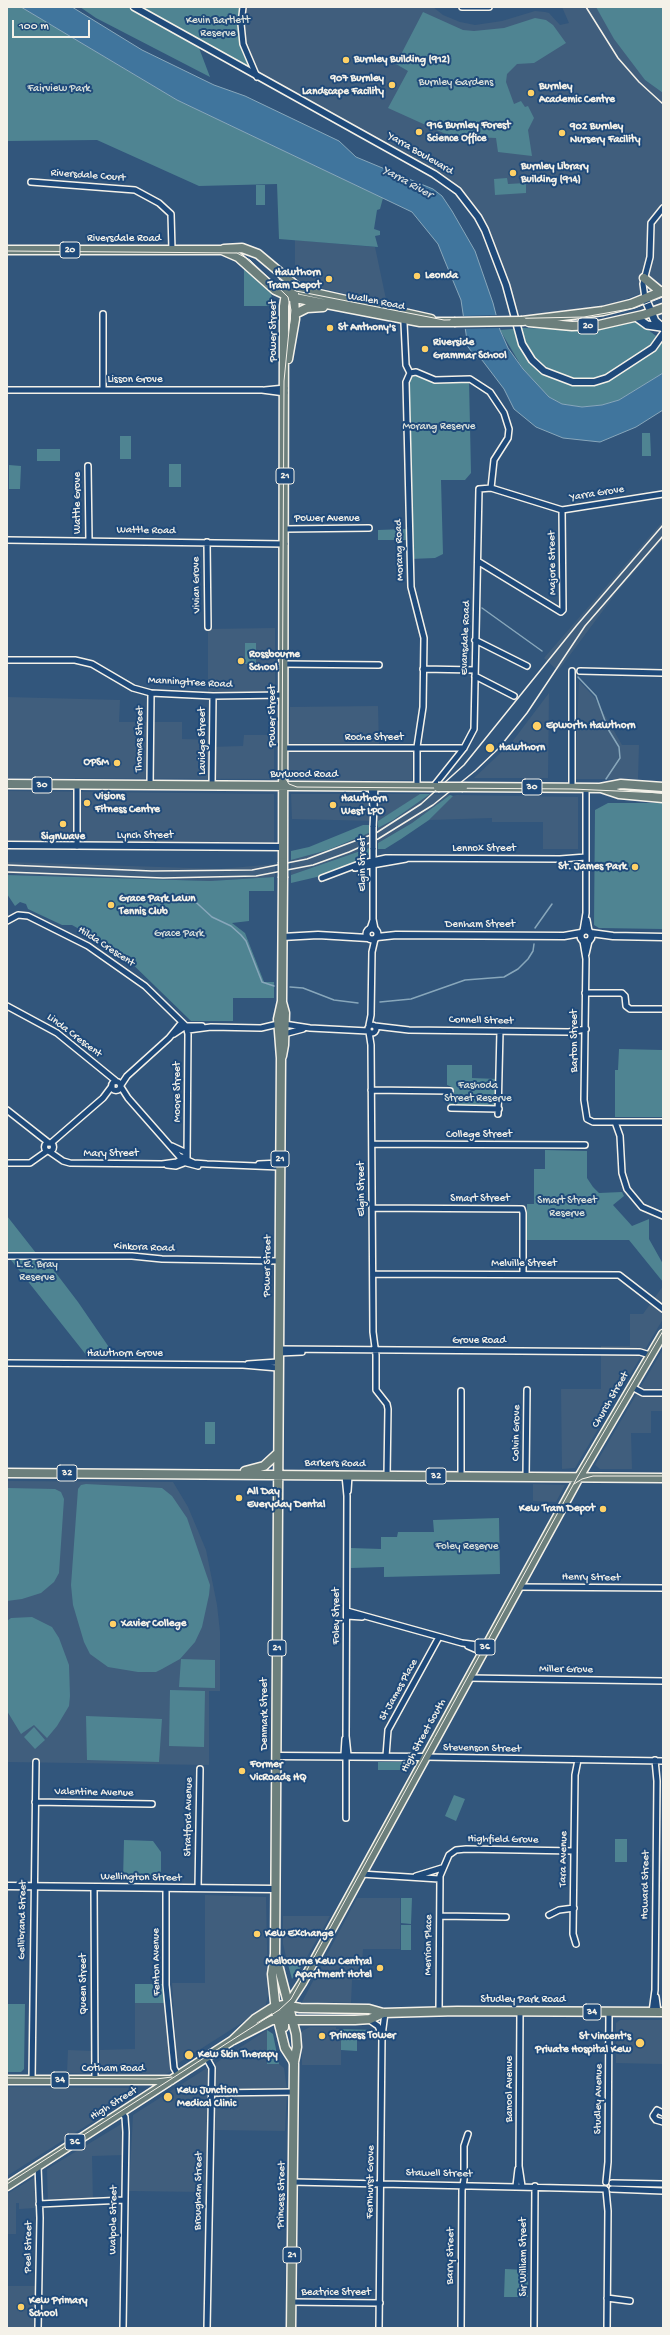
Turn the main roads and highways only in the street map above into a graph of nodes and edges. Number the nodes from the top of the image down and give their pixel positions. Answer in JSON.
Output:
{"nodes":[{"id":1,"x":7,"y":250,"type":"edge"},
{"id":2,"x":217,"y":250,"type":"junction"},
{"id":3,"x":644,"y":278,"type":"road end"},
{"id":4,"x":294,"y":285,"type":"junction"},
{"id":5,"x":307,"y":291,"type":"joint"},
{"id":6,"x":662,"y":291,"type":"edge"},
{"id":7,"x":285,"y":295,"type":"junction"},
{"id":8,"x":295,"y":298,"type":"junction"},
{"id":9,"x":645,"y":298,"type":"junction"},
{"id":10,"x":345,"y":307,"type":"junction"},
{"id":11,"x":663,"y":308,"type":"edge"},
{"id":12,"x":651,"y":312,"type":"junction"},
{"id":13,"x":295,"y":314,"type":"junction"},
{"id":14,"x":406,"y":316,"type":"junction"},
{"id":15,"x":636,"y":317,"type":"junction"},
{"id":16,"x":522,"y":321,"type":"junction"},
{"id":17,"x":662,"y":330,"type":"edge"},
{"id":18,"x":285,"y":388,"type":"junction"},
{"id":19,"x":7,"y":784,"type":"edge"},
{"id":20,"x":285,"y":786,"type":"junction"},
{"id":21,"x":663,"y":787,"type":"edge"},
{"id":22,"x":600,"y":788,"type":"junction"},
{"id":23,"x":663,"y":798,"type":"edge"},
{"id":24,"x":663,"y":1334,"type":"edge"},
{"id":25,"x":277,"y":1454,"type":"junction"},
{"id":26,"x":7,"y":1473,"type":"edge"},
{"id":27,"x":277,"y":1474,"type":"junction"},
{"id":28,"x":229,"y":1475,"type":"junction"},
{"id":29,"x":579,"y":1477,"type":"junction"},
{"id":30,"x":663,"y":1478,"type":"edge"},
{"id":31,"x":275,"y":1954,"type":"junction"},
{"id":32,"x":288,"y":2005,"type":"junction"},
{"id":33,"x":274,"y":2007,"type":"junction"},
{"id":34,"x":658,"y":2012,"type":"edge"},
{"id":35,"x":384,"y":2013,"type":"junction"},
{"id":36,"x":280,"y":2019,"type":"junction"},
{"id":37,"x":292,"y":2019,"type":"junction"},
{"id":38,"x":320,"y":2020,"type":"junction"},
{"id":39,"x":296,"y":2034,"type":"junction"},
{"id":40,"x":233,"y":2040,"type":"junction"},
{"id":41,"x":294,"y":2062,"type":"junction"},
{"id":42,"x":7,"y":2080,"type":"edge"},
{"id":43,"x":171,"y":2080,"type":"junction"},
{"id":44,"x":7,"y":2186,"type":"edge"},
{"id":45,"x":292,"y":2328,"type":"edge"}],
"edges":[{"from":1,"to":2,"type":"main road","name":"Riversdale Road","number":"20"},
{"from":2,"to":4,"type":"main road","name":"Riversdale Road","number":"20"},
{"from":2,"to":7,"type":"main road","name":"Riversdale Road","number":"20"},
{"from":3,"to":6,"type":"main road"},
{"from":4,"to":5,"type":"main road","name":"Riversdale Road","number":"20"},
{"from":4,"to":7,"type":"main road","name":"Power Street"},
{"from":4,"to":8,"type":"main road","name":"Power Street"},
{"from":5,"to":14,"type":"main road","name":"Wallen Road","number":"20"},
{"from":6,"to":9,"type":"main road","number":"20"},
{"from":7,"to":8,"type":"main road","number":"20"},
{"from":7,"to":18,"type":"main road","name":"Power Street","number":"21"},
{"from":8,"to":10,"type":"main road","name":"Wallen Road","number":"20"},
{"from":8,"to":13,"type":"main road","name":"Power Street","number":"21"},
{"from":9,"to":12,"type":"main road"},
{"from":9,"to":16,"type":"main road","name":"Wallen Road","number":"20"},
{"from":10,"to":13,"type":"main road"},
{"from":10,"to":14,"type":"main road","name":"Wallen Road","number":"20"},
{"from":11,"to":12,"type":"main road","number":"20"},
{"from":12,"to":15,"type":"main road","name":"Wallen Road","number":"20"},
{"from":12,"to":17,"type":"main road"},
{"from":13,"to":18,"type":"main road","name":"Power Street","number":"21"},
{"from":14,"to":16,"type":"main road","name":"Wallen Road","number":"20","bridge":true},
{"from":15,"to":16,"type":"main road","name":"Wallen Road","number":"20"},
{"from":15,"to":17,"type":"main road"},
{"from":18,"to":20,"type":"main road","name":"Power Street","number":"21"},
{"from":19,"to":20,"type":"main road","name":"Burwood Road","number":"30"},
{"from":20,"to":22,"type":"main road","name":"Burwood Road","number":"30","bridge":true},
{"from":20,"to":25,"type":"main road","name":"Power Street","number":"21","bridge":true},
{"from":21,"to":22,"type":"main road","name":"Burwood Road","number":"30"},
{"from":22,"to":23,"type":"main road","name":"Burwood Road","number":"30"},
{"from":24,"to":29,"type":"main road","name":"Church Street","number":"36"},
{"from":25,"to":27,"type":"main road","name":"Power Street","number":"21"},
{"from":25,"to":28,"type":"main road"},
{"from":26,"to":28,"type":"main road","name":"Barkers Road","number":"32"},
{"from":27,"to":28,"type":"main road","name":"Barkers Road","number":"32"},
{"from":27,"to":29,"type":"main road","name":"Barkers Road","number":"32"},
{"from":27,"to":31,"type":"main road","name":"Denmark Street","number":"21"},
{"from":29,"to":30,"type":"main road","name":"Barkers Road","number":"32"},
{"from":29,"to":32,"type":"main road","name":"High Street South","number":"36"},
{"from":31,"to":32,"type":"main road","name":"Denmark Street","number":"21"},
{"from":31,"to":33,"type":"main road","name":"Denmark Street","number":"21"},
{"from":32,"to":33,"type":"main road","name":"High Street","number":"34"},
{"from":32,"to":35,"type":"main road","name":"Studley Park Road","number":"34"},
{"from":32,"to":36,"type":"main road","name":"High Street South"},
{"from":32,"to":37,"type":"main road","name":"Princess Street","number":"21"},
{"from":33,"to":36,"type":"main road","number":"21"},
{"from":33,"to":40,"type":"main road","name":"High Street","number":"34"},
{"from":34,"to":35,"type":"main road","name":"Studley Park Road","number":"34"},
{"from":35,"to":38,"type":"main road","name":"Studley Park Road","number":"34"},
{"from":36,"to":37,"type":"main road","name":"High Street","number":"34"},
{"from":36,"to":40,"type":"main road","name":"High Street","number":"34"},
{"from":36,"to":41,"type":"main road","number":"21"},
{"from":37,"to":38,"type":"main road","name":"Studley Park Road","number":"34"},
{"from":37,"to":39,"type":"main road","name":"Princess Street","number":"21"},
{"from":38,"to":39,"type":"main road"},
{"from":39,"to":41,"type":"main road","name":"Princess Street","number":"21"},
{"from":40,"to":43,"type":"main road","name":"High Street","number":"34"},
{"from":41,"to":45,"type":"main road","name":"Princess Street","number":"21"},
{"from":42,"to":43,"type":"main road","name":"Cotham Road","number":"34"},
{"from":43,"to":44,"type":"main road","name":"High Street","number":"36"}]}
